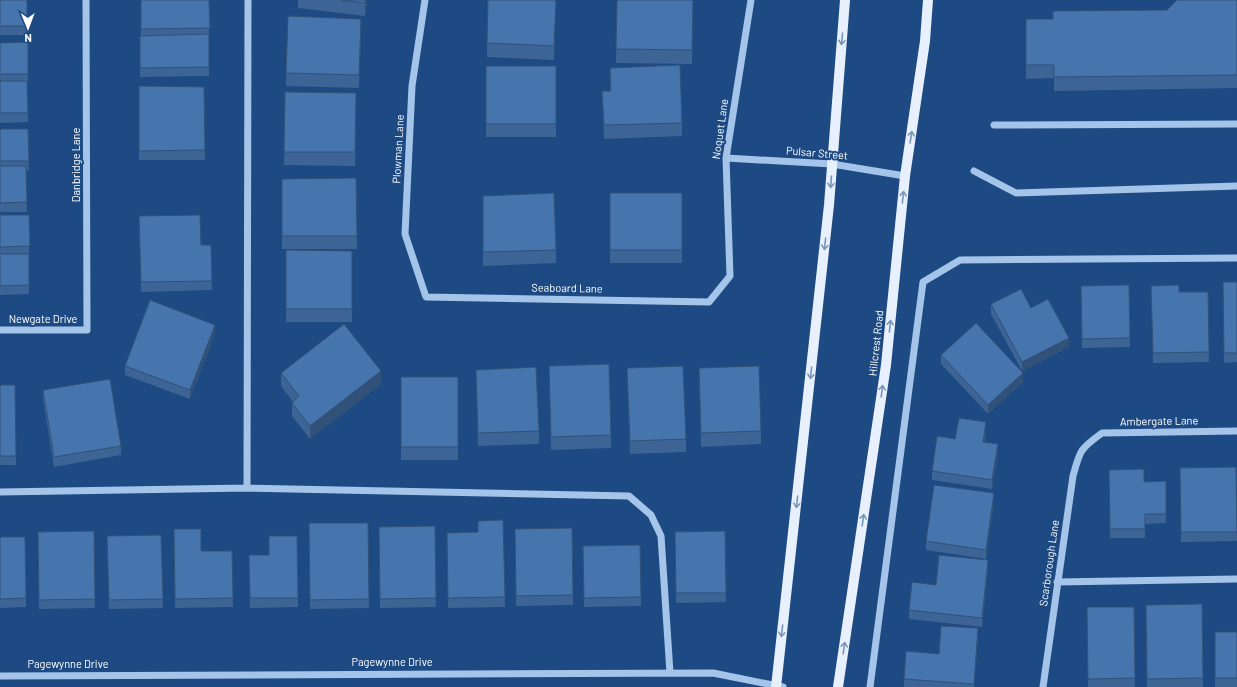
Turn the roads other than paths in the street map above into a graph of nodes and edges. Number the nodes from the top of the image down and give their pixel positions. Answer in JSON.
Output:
{"nodes":[{"id":1,"x":86,"y":0,"type":"edge"},
{"id":2,"x":248,"y":0,"type":"edge"},
{"id":3,"x":425,"y":0,"type":"edge"},
{"id":4,"x":751,"y":0,"type":"edge"},
{"id":5,"x":845,"y":0,"type":"edge"},
{"id":6,"x":928,"y":0,"type":"edge"},
{"id":7,"x":1237,"y":124,"type":"edge"},
{"id":8,"x":994,"y":125,"type":"dead end"},
{"id":9,"x":726,"y":158,"type":"junction"},
{"id":10,"x":832,"y":164,"type":"junction"},
{"id":11,"x":974,"y":171,"type":"dead end"},
{"id":12,"x":905,"y":176,"type":"junction"},
{"id":13,"x":1237,"y":186,"type":"edge"},
{"id":14,"x":1237,"y":258,"type":"edge"},
{"id":15,"x":426,"y":297,"type":"joint"},
{"id":16,"x":709,"y":302,"type":"joint"},
{"id":17,"x":0,"y":330,"type":"edge"},
{"id":18,"x":87,"y":330,"type":"joint"},
{"id":19,"x":1237,"y":431,"type":"edge"},
{"id":20,"x":1085,"y":445,"type":"joint"},
{"id":21,"x":247,"y":488,"type":"junction"},
{"id":22,"x":0,"y":492,"type":"edge"},
{"id":23,"x":1237,"y":579,"type":"edge"},
{"id":24,"x":1057,"y":582,"type":"junction"},
{"id":25,"x":670,"y":673,"type":"junction"},
{"id":26,"x":0,"y":676,"type":"edge"},
{"id":27,"x":778,"y":687,"type":"edge"},
{"id":28,"x":838,"y":687,"type":"edge"},
{"id":29,"x":870,"y":687,"type":"edge"},
{"id":30,"x":1043,"y":687,"type":"edge"}],
"edges":[{"from":1,"to":18,"type":"street","name":"Danbridge Lane"},
{"from":2,"to":21,"type":"street"},
{"from":3,"to":15,"type":"street","name":"Plowman Lane"},
{"from":4,"to":9,"type":"street","name":"Noquet Lane"},
{"from":5,"to":10,"type":"main road","one_way":true},
{"from":12,"to":6,"type":"main road","name":"Hillcrest Road","one_way":true},
{"from":7,"to":8,"type":"street"},
{"from":9,"to":10,"type":"street","name":"Pulsar Street"},
{"from":9,"to":16,"type":"street","name":"Noquet Lane"},
{"from":10,"to":12,"type":"street","name":"Pulsar Street"},
{"from":10,"to":27,"type":"main road","one_way":true},
{"from":11,"to":13,"type":"street"},
{"from":28,"to":12,"type":"main road","name":"Hillcrest Road","one_way":true},
{"from":14,"to":29,"type":"street"},
{"from":15,"to":16,"type":"street","name":"Seaboard Lane"},
{"from":17,"to":18,"type":"street","name":"Newgate Drive"},
{"from":19,"to":20,"type":"street","name":"Ambergate Lane"},
{"from":20,"to":24,"type":"street","name":"Scarborough Lane"},
{"from":21,"to":22,"type":"street"},
{"from":21,"to":25,"type":"street"},
{"from":23,"to":24,"type":"street"},
{"from":24,"to":30,"type":"street","name":"Scarborough Lane"},
{"from":25,"to":26,"type":"street","name":"Pagewynne Drive"},
{"from":25,"to":27,"type":"street","name":"Pagewynne Drive"}]}
